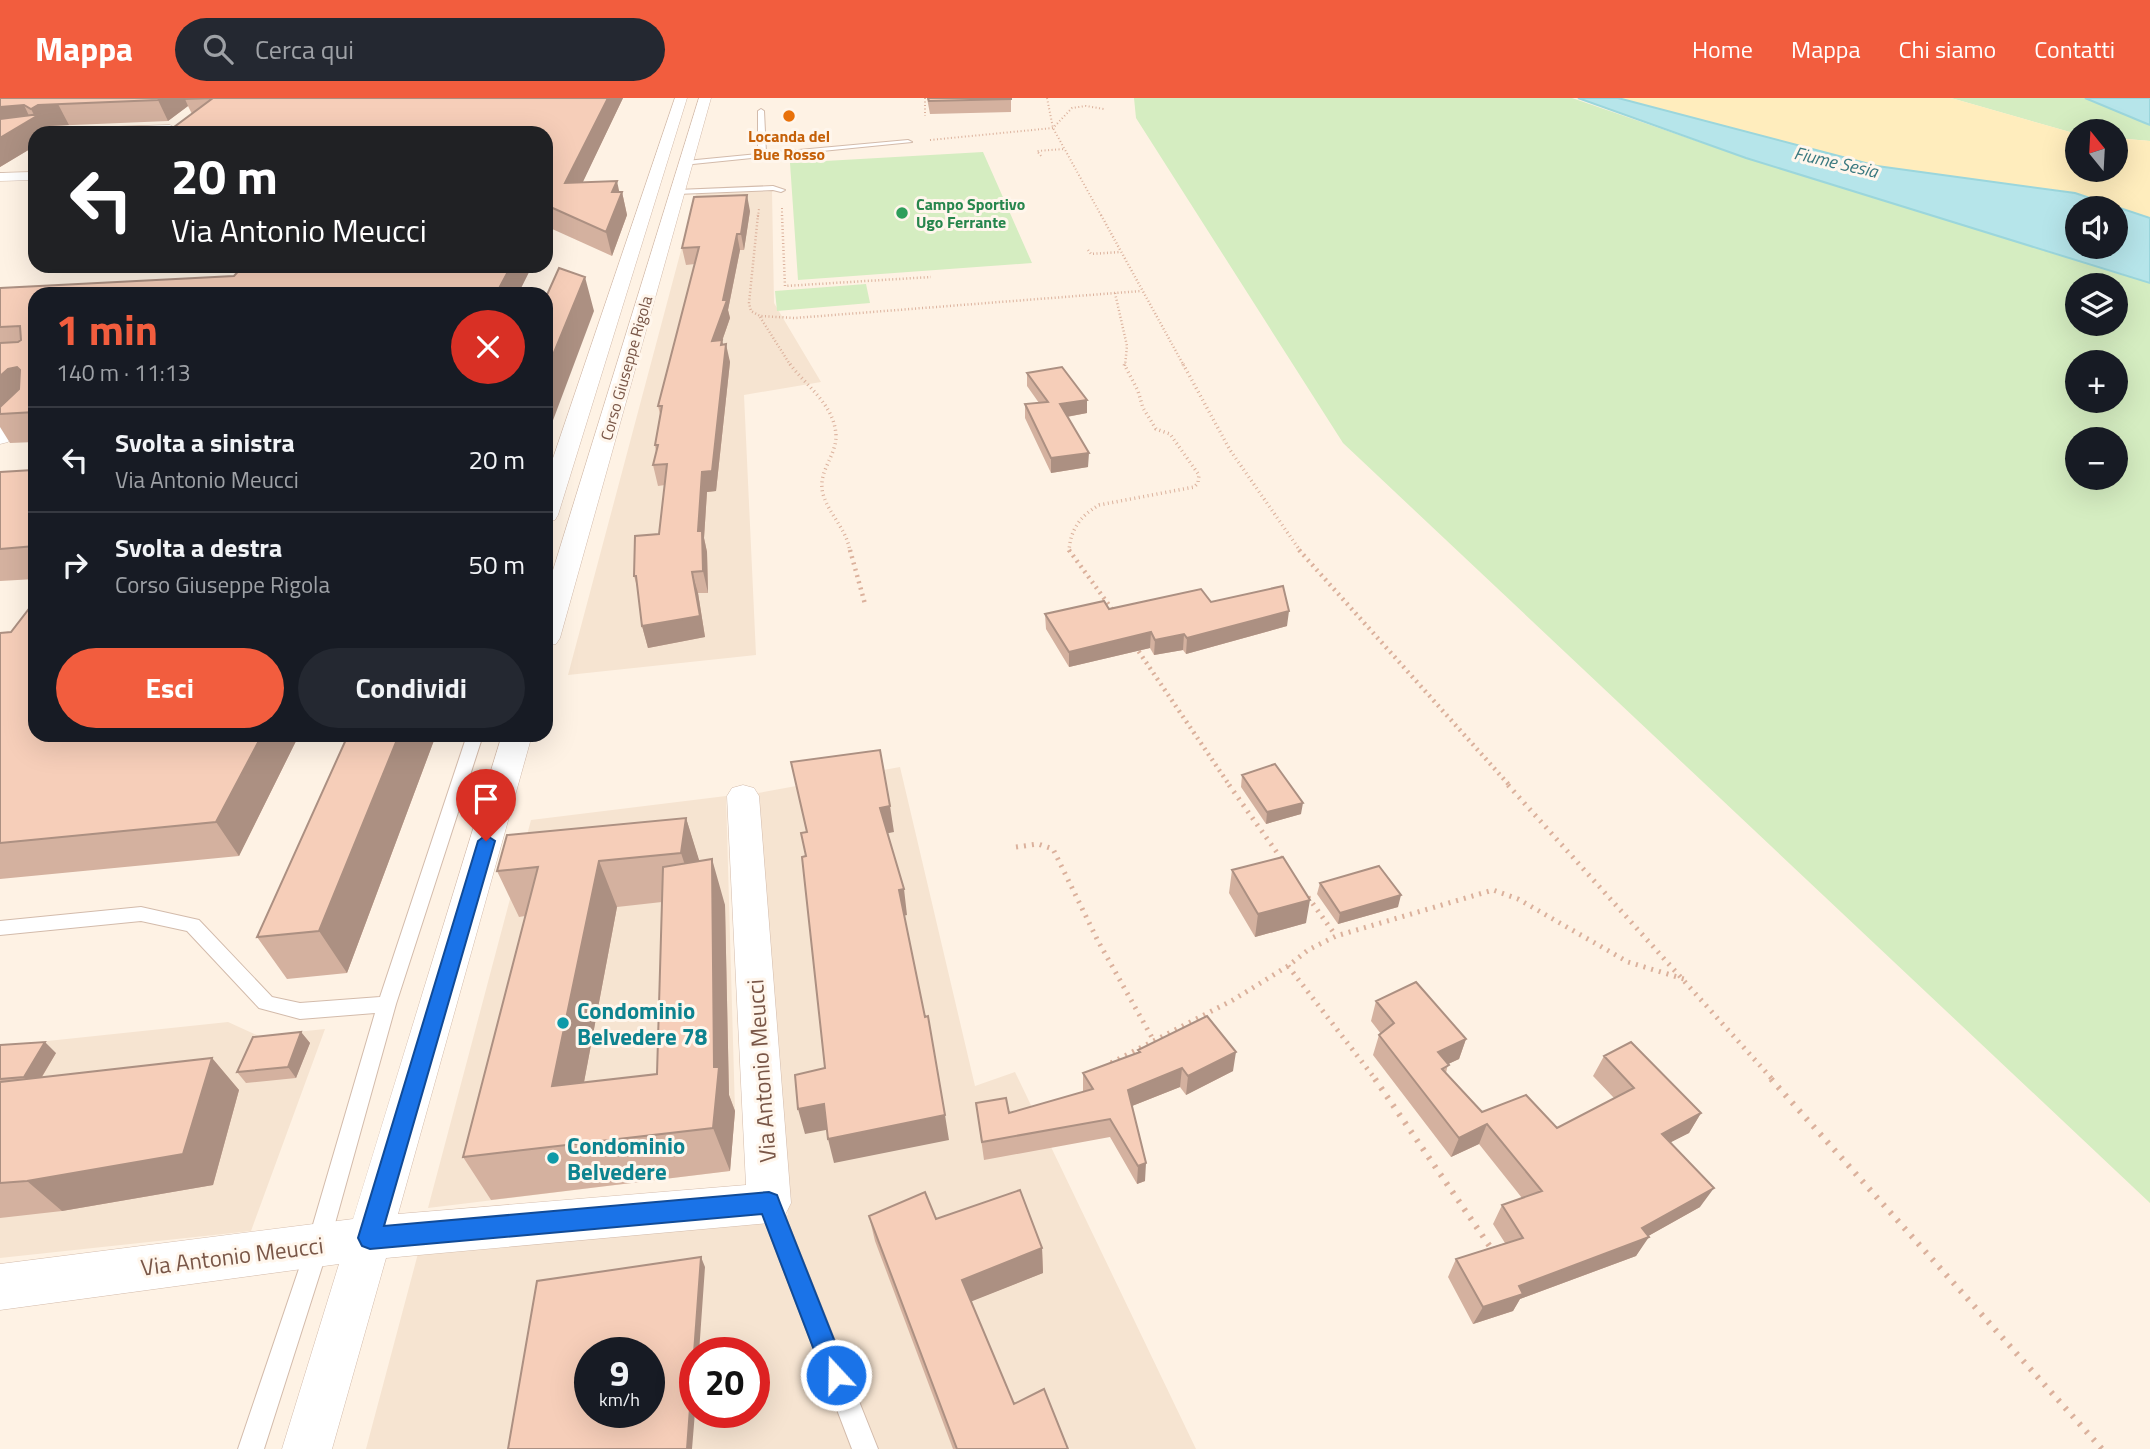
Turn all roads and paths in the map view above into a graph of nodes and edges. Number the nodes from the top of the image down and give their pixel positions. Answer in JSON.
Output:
{"nodes":[{"id":1,"x":681,"y":98,"type":"edge"},
{"id":2,"x":705,"y":98,"type":"edge"},
{"id":3,"x":925,"y":98,"type":"edge"},
{"id":4,"x":1047,"y":98,"type":"edge"},
{"id":5,"x":1104,"y":109,"type":"dead end"},
{"id":6,"x":761,"y":111,"type":"dead end"},
{"id":7,"x":925,"y":116,"type":"edge"},
{"id":8,"x":1052,"y":128,"type":"junction"},
{"id":9,"x":888,"y":134,"type":"dead end"},
{"id":10,"x":908,"y":142,"type":"joint"},
{"id":11,"x":889,"y":144,"type":"junction"},
{"id":12,"x":1064,"y":149,"type":"junction"},
{"id":13,"x":762,"y":156,"type":"junction"},
{"id":14,"x":1041,"y":156,"type":"dead end"},
{"id":15,"x":686,"y":163,"type":"junction"},
{"id":16,"x":28,"y":176,"type":"edge"},
{"id":17,"x":0,"y":177,"type":"edge"},
{"id":18,"x":781,"y":190,"type":"joint"},
{"id":19,"x":677,"y":192,"type":"junction"},
{"id":20,"x":758,"y":204,"type":"dead end"},
{"id":21,"x":1088,"y":250,"type":"dead end"},
{"id":22,"x":1120,"y":252,"type":"junction"},
{"id":23,"x":931,"y":277,"type":"dead end"},
{"id":24,"x":1142,"y":291,"type":"junction"},
{"id":25,"x":1115,"y":293,"type":"junction"},
{"id":26,"x":760,"y":316,"type":"junction"},
{"id":27,"x":28,"y":411,"type":"edge"},
{"id":28,"x":0,"y":437,"type":"edge"},
{"id":29,"x":553,"y":493,"type":"edge"},
{"id":30,"x":865,"y":604,"type":"dead end"},
{"id":31,"x":553,"y":614,"type":"edge"},
{"id":32,"x":1121,"y":623,"type":"edge"},
{"id":33,"x":1134,"y":644,"type":"edge"},
{"id":34,"x":473,"y":742,"type":"edge"},
{"id":35,"x":515,"y":742,"type":"edge"},
{"id":36,"x":744,"y":796,"type":"dead end"},
{"id":37,"x":1016,"y":847,"type":"dead end"},
{"id":38,"x":1286,"y":866,"type":"edge"},
{"id":39,"x":1301,"y":887,"type":"edge"},
{"id":40,"x":0,"y":928,"type":"edge"},
{"id":41,"x":1336,"y":936,"type":"junction"},
{"id":42,"x":1288,"y":965,"type":"junction"},
{"id":43,"x":1684,"y":979,"type":"junction"},
{"id":44,"x":387,"y":1004,"type":"junction"},
{"id":45,"x":1154,"y":1041,"type":"junction"},
{"id":46,"x":1100,"y":1069,"type":"edge"},
{"id":47,"x":769,"y":1203,"type":"junction"},
{"id":48,"x":370,"y":1238,"type":"junction"},
{"id":49,"x":317,"y":1245,"type":"junction"},
{"id":50,"x":1500,"y":1261,"type":"edge"},
{"id":51,"x":0,"y":1287,"type":"edge"},
{"id":52,"x":251,"y":1449,"type":"edge"},
{"id":53,"x":307,"y":1449,"type":"edge"},
{"id":54,"x":864,"y":1449,"type":"edge"},
{"id":55,"x":2102,"y":1449,"type":"edge"}],
"edges":[{"from":1,"to":29,"type":"street"},
{"from":2,"to":15,"type":"street","name":"Corso Giuseppe Rigola"},
{"from":3,"to":7,"type":"path"},
{"from":4,"to":8,"type":"path"},
{"from":5,"to":8,"type":"path"},
{"from":6,"to":13,"type":"lane"},
{"from":8,"to":10,"type":"path"},
{"from":8,"to":12,"type":"path"},
{"from":9,"to":11,"type":"lane"},
{"from":10,"to":11,"type":"lane"},
{"from":11,"to":13,"type":"lane"},
{"from":12,"to":14,"type":"path"},
{"from":12,"to":22,"type":"path"},
{"from":13,"to":15,"type":"lane"},
{"from":15,"to":19,"type":"street","name":"Corso Giuseppe Rigola"},
{"from":16,"to":17,"type":"street"},
{"from":18,"to":19,"type":"lane"},
{"from":18,"to":23,"type":"path"},
{"from":19,"to":31,"type":"street","name":"Corso Giuseppe Rigola"},
{"from":20,"to":26,"type":"path"},
{"from":21,"to":22,"type":"path"},
{"from":22,"to":24,"type":"path"},
{"from":24,"to":25,"type":"path"},
{"from":24,"to":43,"type":"path"},
{"from":25,"to":26,"type":"path"},
{"from":25,"to":32,"type":"path"},
{"from":26,"to":30,"type":"path"},
{"from":27,"to":28,"type":"street"},
{"from":33,"to":38,"type":"path"},
{"from":34,"to":44,"type":"lane"},
{"from":35,"to":48,"type":"street"},
{"from":36,"to":47,"type":"street","name":"Via Antonio Meucci"},
{"from":37,"to":45,"type":"path"},
{"from":39,"to":41,"type":"path"},
{"from":40,"to":44,"type":"lane"},
{"from":41,"to":42,"type":"path"},
{"from":41,"to":43,"type":"path"},
{"from":42,"to":45,"type":"path"},
{"from":42,"to":50,"type":"path"},
{"from":43,"to":55,"type":"path"},
{"from":44,"to":49,"type":"lane"},
{"from":45,"to":46,"type":"path"},
{"from":47,"to":48,"type":"street","name":"Via Antonio Meucci"},
{"from":47,"to":54,"type":"lane"},
{"from":48,"to":49,"type":"street","name":"Via Antonio Meucci"},
{"from":48,"to":53,"type":"street"},
{"from":49,"to":51,"type":"street","name":"Via Antonio Meucci"},
{"from":49,"to":52,"type":"lane"}]}
